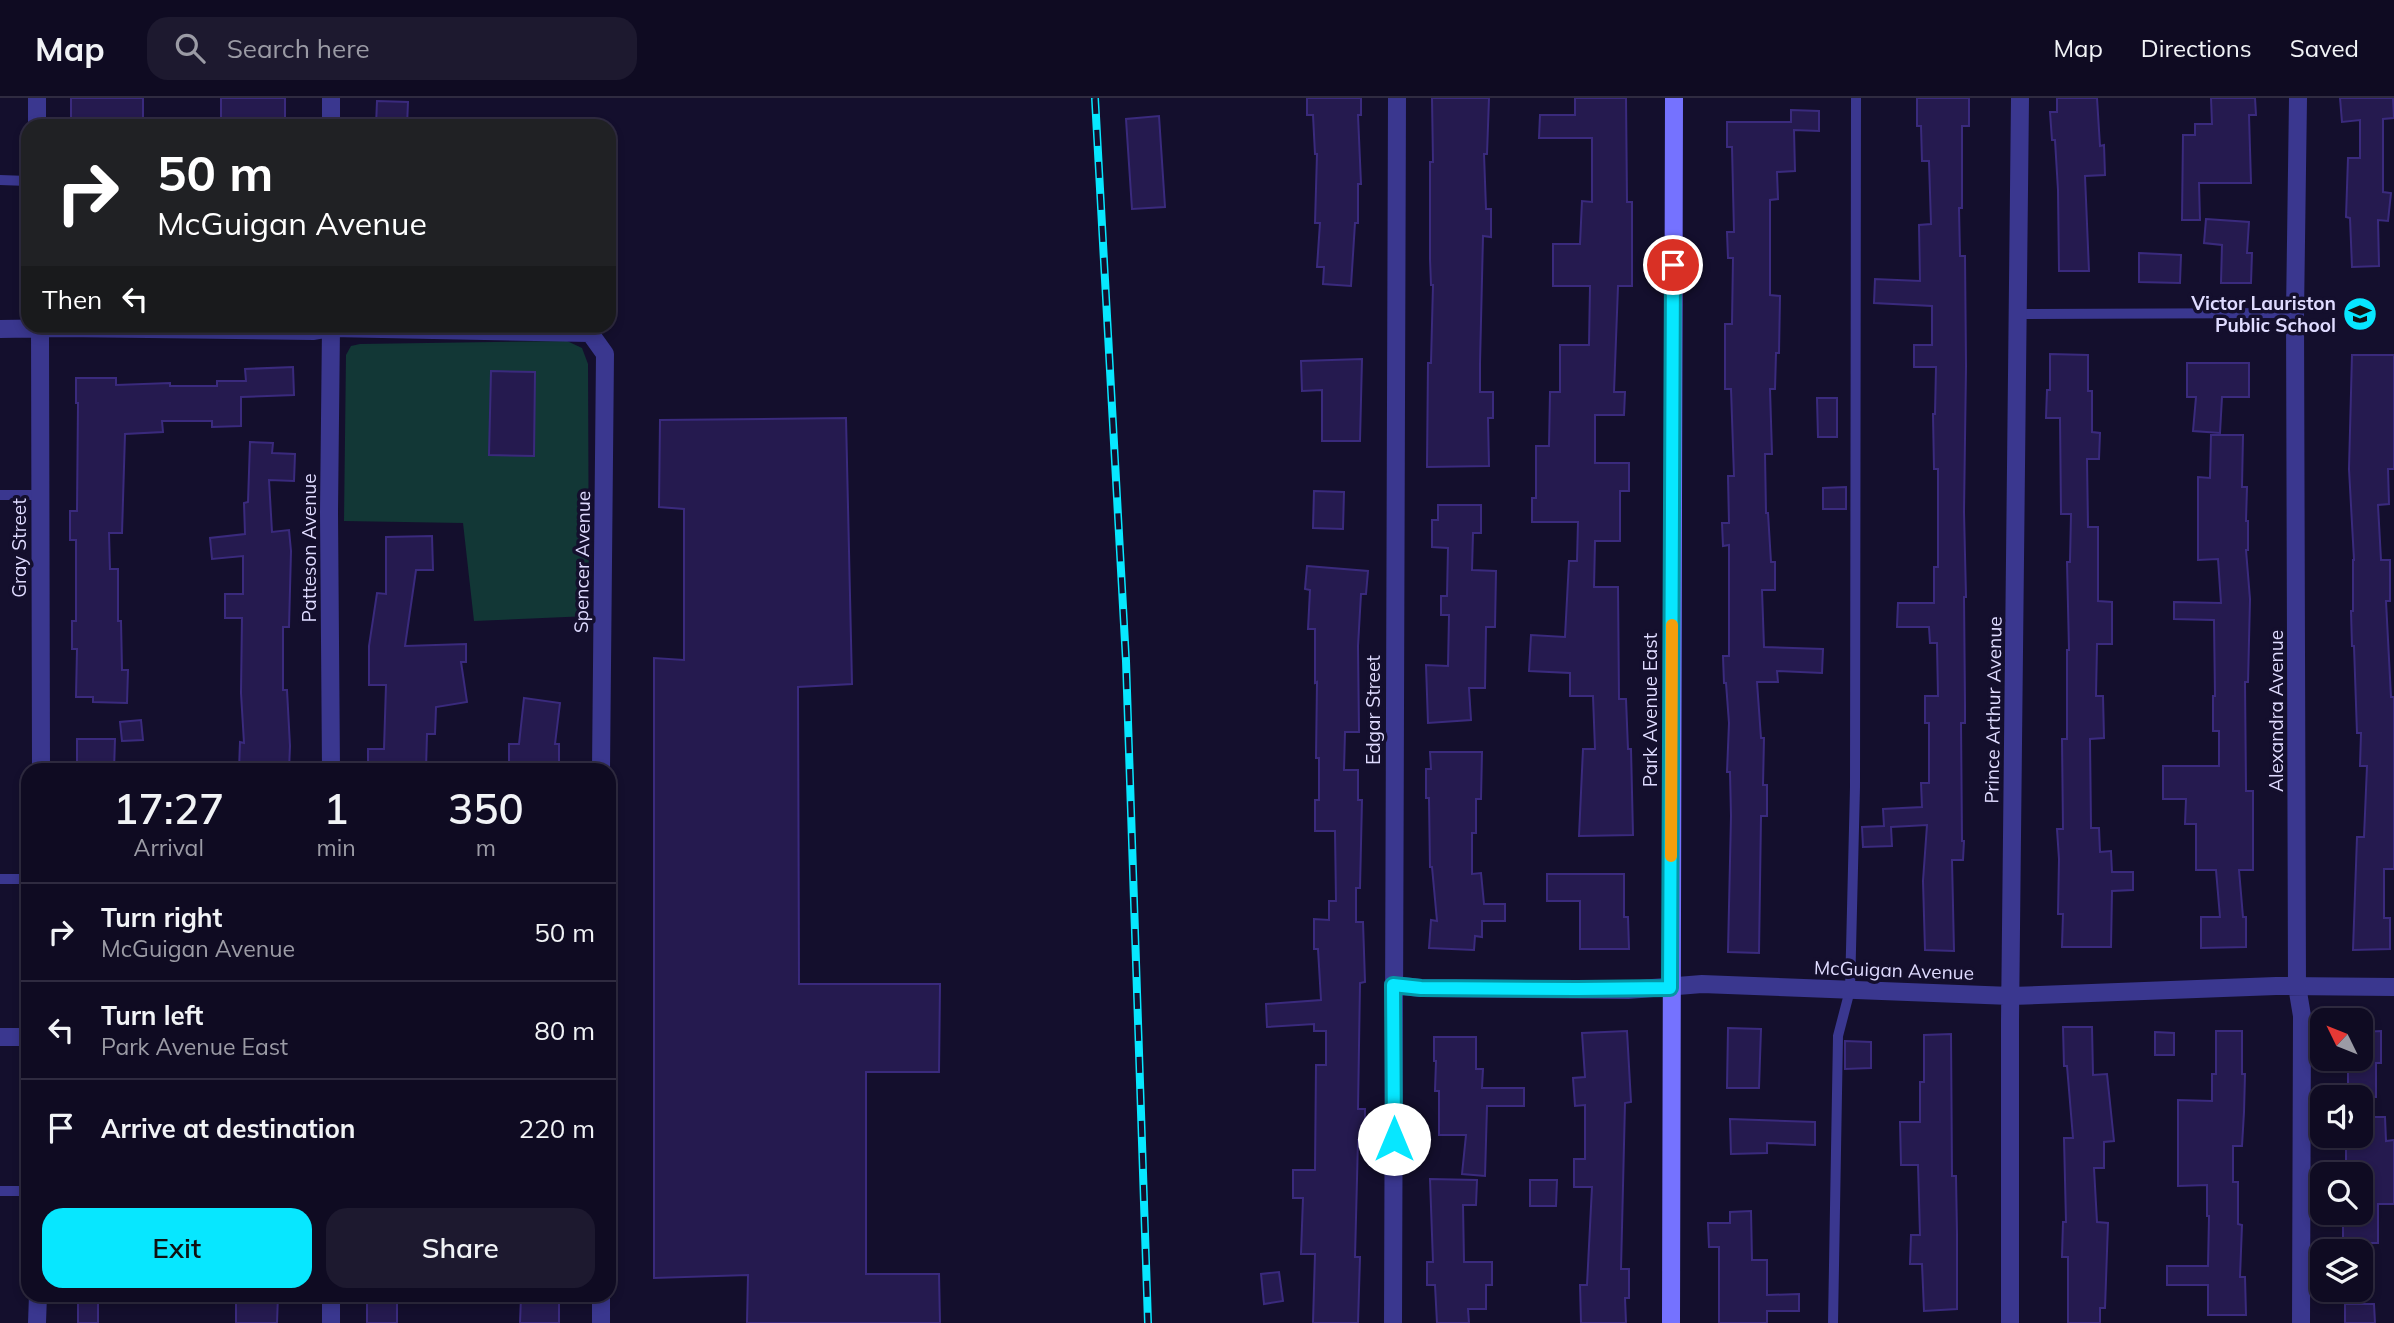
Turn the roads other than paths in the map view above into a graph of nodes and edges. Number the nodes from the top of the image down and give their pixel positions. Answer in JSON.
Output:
{"nodes":[{"id":1,"x":37,"y":98,"type":"edge"},
{"id":2,"x":331,"y":98,"type":"edge"},
{"id":3,"x":1397,"y":98,"type":"edge"},
{"id":4,"x":1674,"y":98,"type":"edge"},
{"id":5,"x":1856,"y":98,"type":"edge"},
{"id":6,"x":2020,"y":98,"type":"edge"},
{"id":7,"x":2298,"y":98,"type":"edge"},
{"id":8,"x":37,"y":119,"type":"edge"},
{"id":9,"x":331,"y":119,"type":"edge"},
{"id":10,"x":0,"y":180,"type":"edge"},
{"id":11,"x":21,"y":181,"type":"edge"},
{"id":12,"x":2295,"y":313,"type":"junction"},
{"id":13,"x":2018,"y":314,"type":"junction"},
{"id":14,"x":21,"y":328,"type":"edge"},
{"id":15,"x":0,"y":329,"type":"edge"},
{"id":16,"x":40,"y":333,"type":"edge"},
{"id":17,"x":331,"y":333,"type":"edge"},
{"id":18,"x":590,"y":333,"type":"edge"},
{"id":19,"x":0,"y":495,"type":"edge"},
{"id":20,"x":39,"y":495,"type":"junction"},
{"id":21,"x":41,"y":763,"type":"edge"},
{"id":22,"x":331,"y":763,"type":"edge"},
{"id":23,"x":601,"y":763,"type":"edge"},
{"id":24,"x":0,"y":879,"type":"edge"},
{"id":25,"x":21,"y":879,"type":"edge"},
{"id":26,"x":1393,"y":985,"type":"junction"},
{"id":27,"x":2297,"y":986,"type":"junction"},
{"id":28,"x":2394,"y":987,"type":"edge"},
{"id":29,"x":1670,"y":988,"type":"junction"},
{"id":30,"x":1850,"y":990,"type":"junction"},
{"id":31,"x":2011,"y":996,"type":"junction"},
{"id":32,"x":0,"y":1037,"type":"edge"},
{"id":33,"x":21,"y":1037,"type":"edge"},
{"id":34,"x":0,"y":1191,"type":"edge"},
{"id":35,"x":21,"y":1191,"type":"edge"},
{"id":36,"x":38,"y":1302,"type":"edge"},
{"id":37,"x":331,"y":1302,"type":"edge"},
{"id":38,"x":601,"y":1302,"type":"edge"},
{"id":39,"x":37,"y":1323,"type":"edge"},
{"id":40,"x":331,"y":1323,"type":"edge"},
{"id":41,"x":601,"y":1323,"type":"edge"},
{"id":42,"x":1392,"y":1323,"type":"edge"},
{"id":43,"x":1671,"y":1323,"type":"edge"},
{"id":44,"x":1833,"y":1323,"type":"edge"},
{"id":45,"x":2010,"y":1323,"type":"edge"},
{"id":46,"x":2301,"y":1323,"type":"edge"}],
"edges":[{"from":1,"to":8,"type":"street"},
{"from":2,"to":9,"type":"street"},
{"from":3,"to":26,"type":"street","name":"Edgar Street"},
{"from":4,"to":29,"type":"main road","name":"Park Avenue East"},
{"from":5,"to":30,"type":"lane"},
{"from":6,"to":13,"type":"street","name":"Prince Arthur Avenue"},
{"from":7,"to":12,"type":"street","name":"Alexandra Avenue"},
{"from":10,"to":11,"type":"lane"},
{"from":12,"to":13,"type":"lane"},
{"from":12,"to":27,"type":"street","name":"Alexandra Avenue"},
{"from":13,"to":31,"type":"street","name":"Prince Arthur Avenue"},
{"from":14,"to":15,"type":"street"},
{"from":16,"to":20,"type":"street","name":"Gray Street"},
{"from":17,"to":22,"type":"street","name":"Patteson Avenue"},
{"from":18,"to":23,"type":"street","name":"Spencer Avenue"},
{"from":19,"to":20,"type":"lane"},
{"from":20,"to":21,"type":"street","name":"Gray Street"},
{"from":24,"to":25,"type":"lane"},
{"from":26,"to":29,"type":"street","name":"McGuigan Avenue"},
{"from":26,"to":42,"type":"street","name":"Edgar Street"},
{"from":27,"to":28,"type":"street","name":"McGuigan Avenue"},
{"from":27,"to":31,"type":"street","name":"McGuigan Avenue"},
{"from":27,"to":46,"type":"street","name":"Alexandra Avenue"},
{"from":29,"to":30,"type":"street","name":"McGuigan Avenue"},
{"from":29,"to":43,"type":"main road","name":"Park Avenue East"},
{"from":30,"to":31,"type":"street","name":"McGuigan Avenue"},
{"from":30,"to":44,"type":"lane"},
{"from":31,"to":45,"type":"street","name":"Prince Arthur Avenue"},
{"from":32,"to":33,"type":"street"},
{"from":34,"to":35,"type":"lane"},
{"from":36,"to":39,"type":"street"},
{"from":37,"to":40,"type":"street"},
{"from":38,"to":41,"type":"street"}]}
